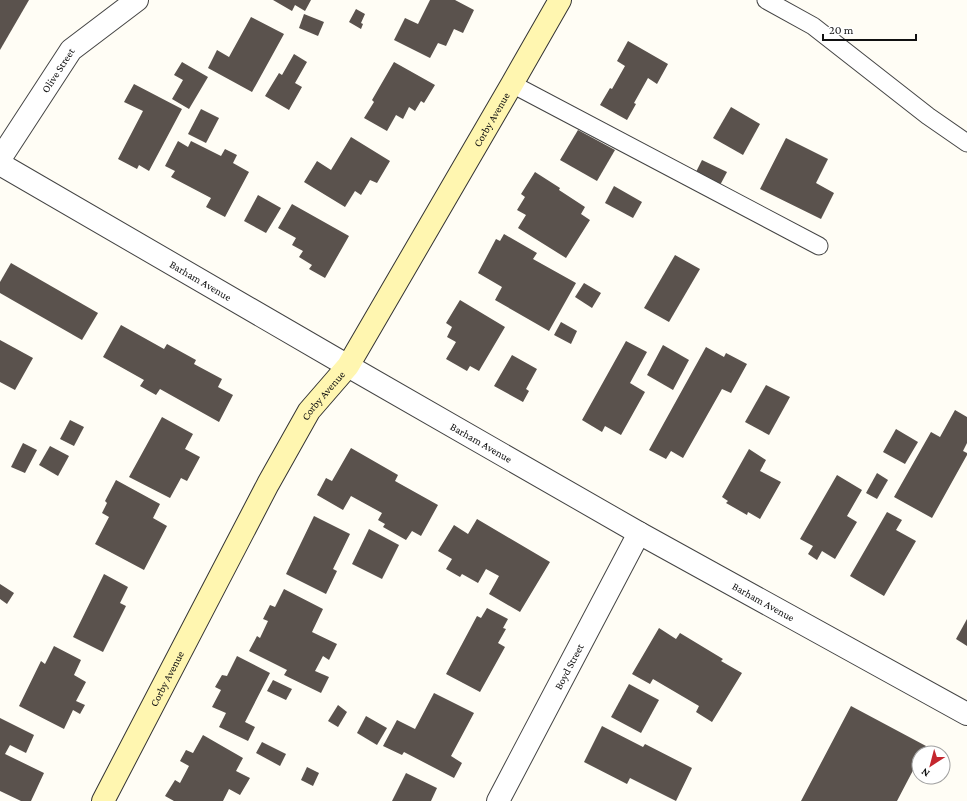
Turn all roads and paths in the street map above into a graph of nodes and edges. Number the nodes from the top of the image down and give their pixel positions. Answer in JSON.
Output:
{"nodes":[{"id":1,"x":137,"y":0,"type":"edge"},
{"id":2,"x":560,"y":0,"type":"edge"},
{"id":3,"x":766,"y":0,"type":"edge"},
{"id":4,"x":512,"y":84,"type":"junction"},
{"id":5,"x":967,"y":142,"type":"edge"},
{"id":6,"x":0,"y":159,"type":"edge"},
{"id":7,"x":0,"y":164,"type":"edge"},
{"id":8,"x":819,"y":246,"type":"dead end"},
{"id":9,"x":348,"y":366,"type":"junction"},
{"id":10,"x":639,"y":532,"type":"junction"},
{"id":11,"x":967,"y":714,"type":"edge"},
{"id":12,"x":103,"y":801,"type":"edge"},
{"id":13,"x":498,"y":801,"type":"edge"}],
"edges":[{"from":1,"to":6,"type":"street","name":"Olive Street"},
{"from":2,"to":4,"type":"street","name":"Corby Avenue"},
{"from":3,"to":5,"type":"lane"},
{"from":4,"to":8,"type":"lane"},
{"from":4,"to":9,"type":"street","name":"Corby Avenue"},
{"from":7,"to":9,"type":"street","name":"Barham Avenue"},
{"from":9,"to":10,"type":"street","name":"Barham Avenue"},
{"from":9,"to":12,"type":"street","name":"Corby Avenue"},
{"from":10,"to":11,"type":"street","name":"Barham Avenue"},
{"from":10,"to":13,"type":"street","name":"Boyd Street"}]}
